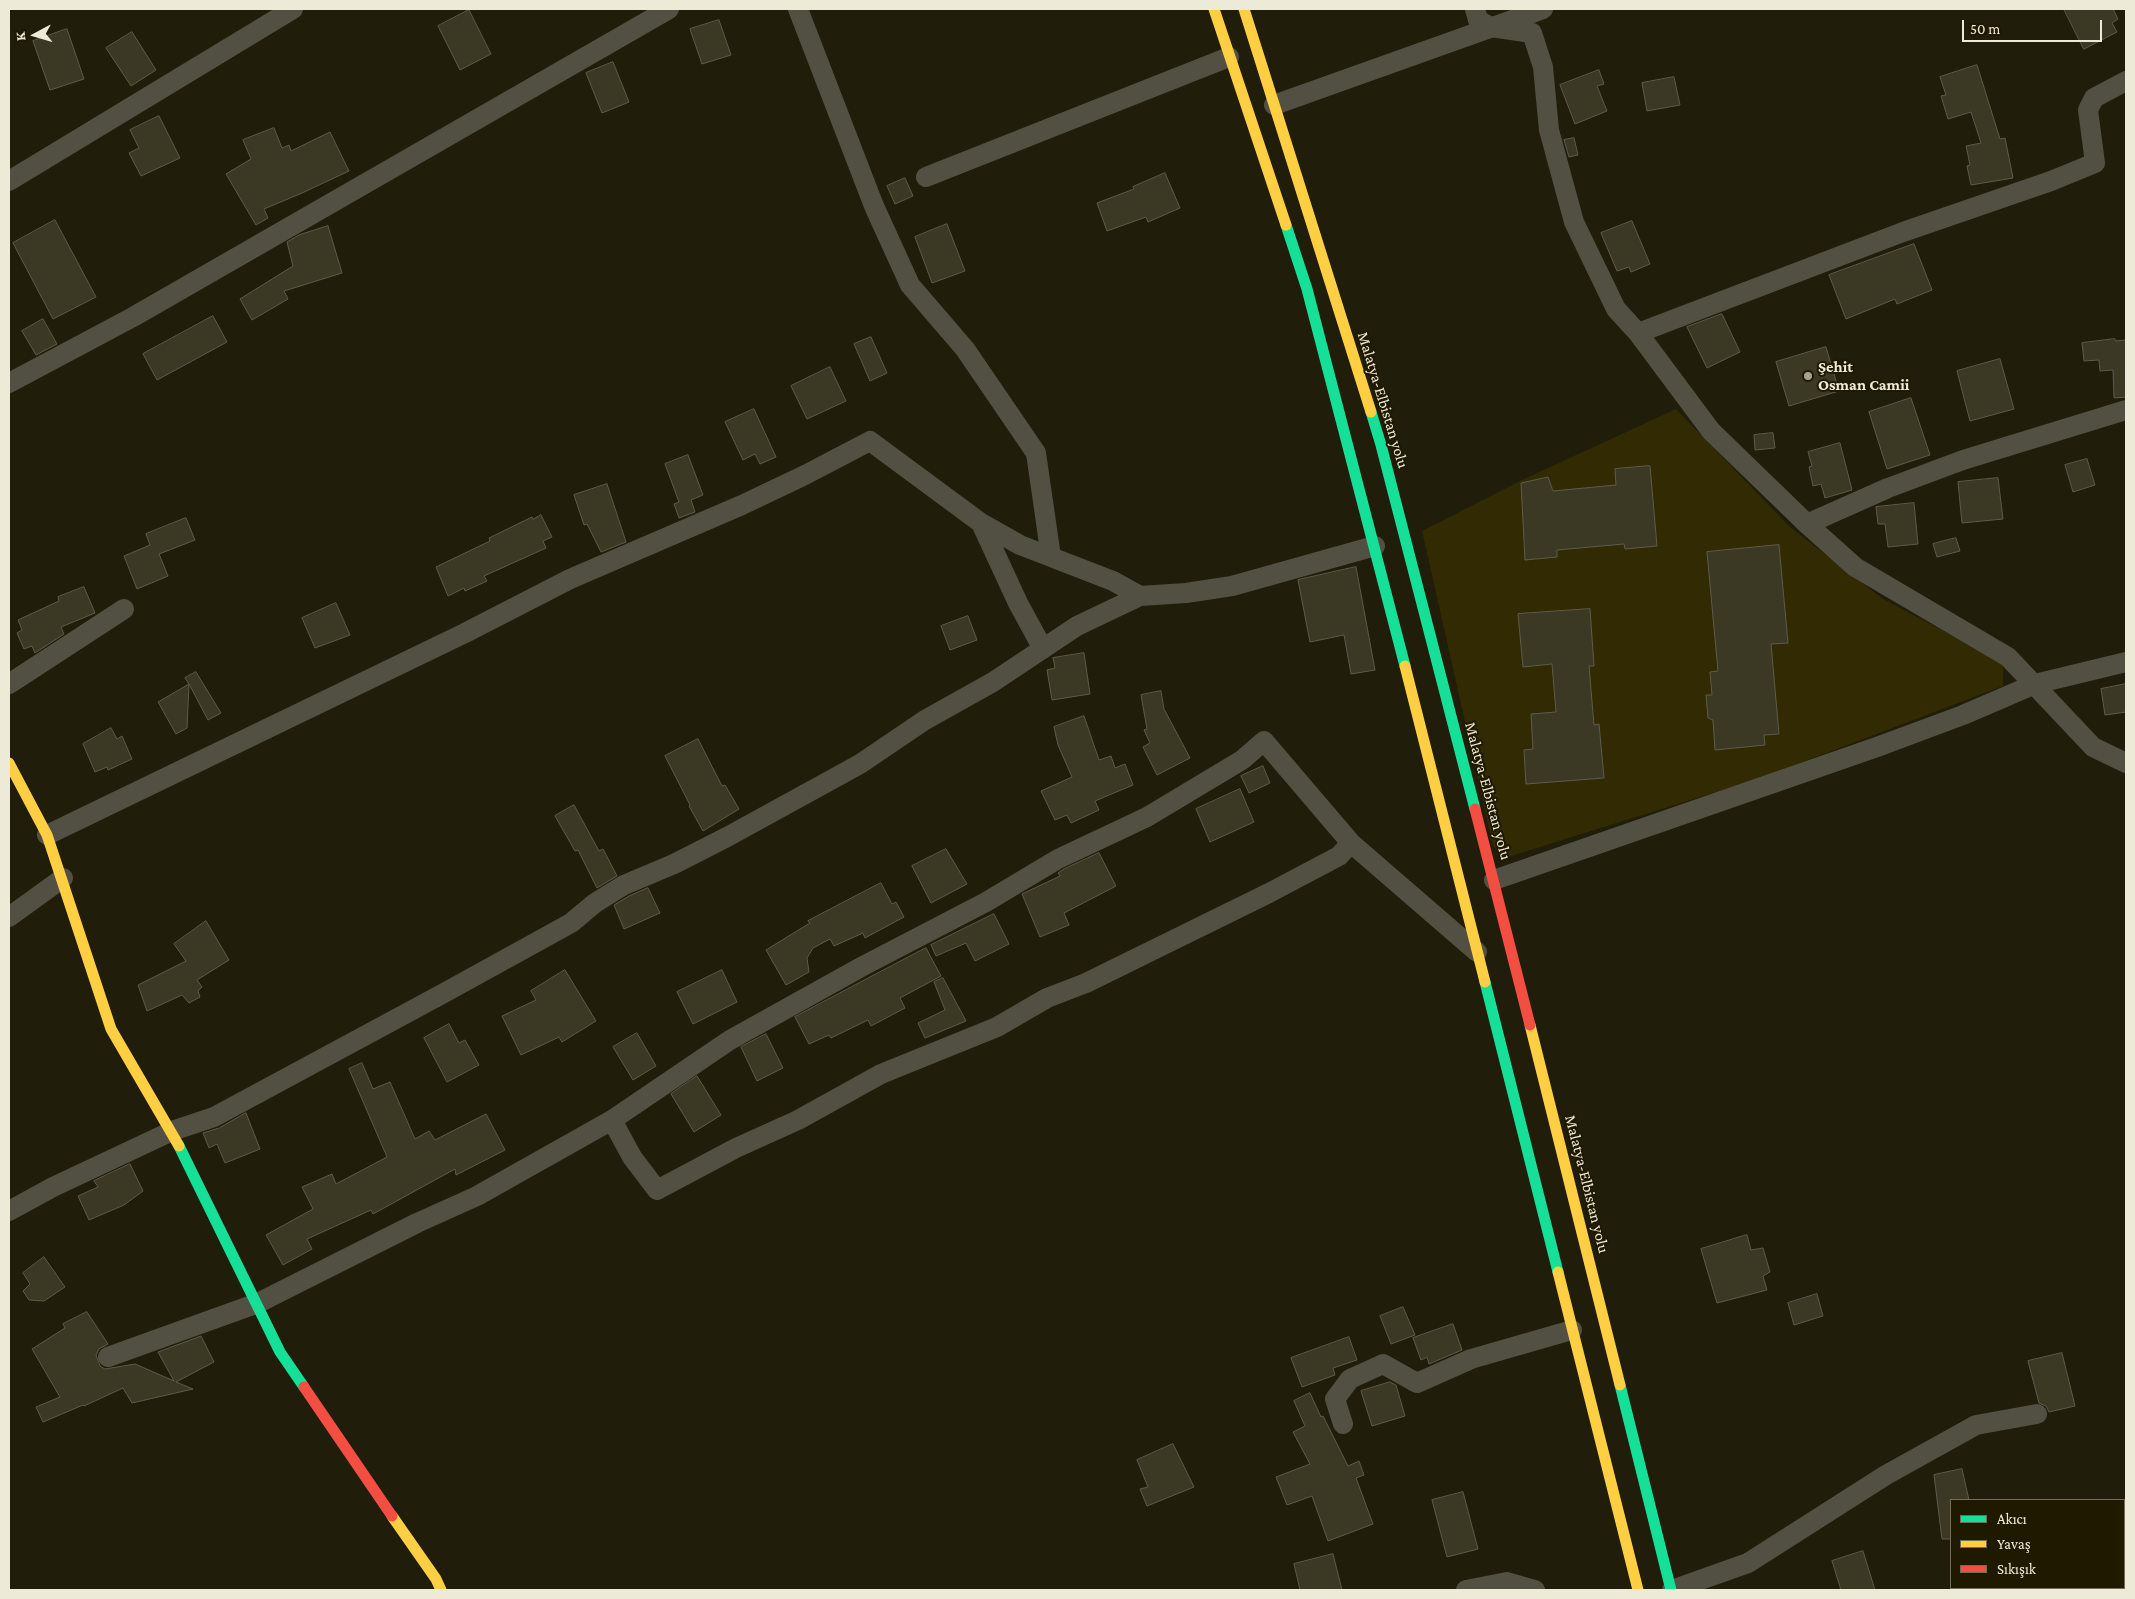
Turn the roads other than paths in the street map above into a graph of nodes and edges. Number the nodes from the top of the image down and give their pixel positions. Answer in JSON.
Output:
{"nodes":[{"id":1,"x":293,"y":9,"type":"edge"},
{"id":2,"x":669,"y":9,"type":"edge"},
{"id":3,"x":798,"y":9,"type":"edge"},
{"id":4,"x":1214,"y":9,"type":"edge"},
{"id":5,"x":1244,"y":9,"type":"edge"},
{"id":6,"x":1475,"y":9,"type":"edge"},
{"id":7,"x":1543,"y":9,"type":"edge"},
{"id":8,"x":1491,"y":27,"type":"junction"},
{"id":9,"x":1229,"y":57,"type":"junction"},
{"id":10,"x":2126,"y":81,"type":"edge"},
{"id":11,"x":1274,"y":105,"type":"junction"},
{"id":12,"x":926,"y":177,"type":"dead end"},
{"id":13,"x":9,"y":181,"type":"edge"},
{"id":14,"x":1638,"y":333,"type":"junction"},
{"id":15,"x":9,"y":383,"type":"edge"},
{"id":16,"x":2126,"y":410,"type":"edge"},
{"id":17,"x":981,"y":523,"type":"junction"},
{"id":18,"x":1807,"y":524,"type":"junction"},
{"id":19,"x":1376,"y":546,"type":"junction"},
{"id":20,"x":1050,"y":557,"type":"junction"},
{"id":21,"x":1140,"y":596,"type":"junction"},
{"id":22,"x":124,"y":609,"type":"dead end"},
{"id":23,"x":1043,"y":649,"type":"junction"},
{"id":24,"x":2126,"y":662,"type":"edge"},
{"id":25,"x":9,"y":684,"type":"edge"},
{"id":26,"x":2036,"y":684,"type":"junction"},
{"id":27,"x":9,"y":763,"type":"edge"},
{"id":28,"x":2126,"y":763,"type":"edge"},
{"id":29,"x":47,"y":835,"type":"junction"},
{"id":30,"x":1351,"y":843,"type":"junction"},
{"id":31,"x":63,"y":878,"type":"junction"},
{"id":32,"x":1494,"y":880,"type":"junction"},
{"id":33,"x":9,"y":917,"type":"edge"},
{"id":34,"x":1478,"y":952,"type":"junction"},
{"id":35,"x":612,"y":1120,"type":"junction"},
{"id":36,"x":172,"y":1131,"type":"junction"},
{"id":37,"x":9,"y":1211,"type":"edge"},
{"id":38,"x":258,"y":1304,"type":"junction"},
{"id":39,"x":1572,"y":1330,"type":"junction"},
{"id":40,"x":108,"y":1357,"type":"dead end"},
{"id":41,"x":2037,"y":1414,"type":"dead end"},
{"id":42,"x":1343,"y":1424,"type":"dead end"},
{"id":43,"x":441,"y":1590,"type":"edge"},
{"id":44,"x":1466,"y":1590,"type":"edge"},
{"id":45,"x":1535,"y":1590,"type":"edge"},
{"id":46,"x":1638,"y":1590,"type":"edge"},
{"id":47,"x":1671,"y":1590,"type":"edge"}],
"edges":[{"from":1,"to":13,"type":"street"},
{"from":2,"to":15,"type":"street"},
{"from":3,"to":20,"type":"street"},
{"from":4,"to":9,"type":"main road"},
{"from":5,"to":11,"type":"main road","name":"Malatya-Elbistan yolu"},
{"from":6,"to":8,"type":"street"},
{"from":7,"to":8,"type":"street"},
{"from":8,"to":11,"type":"street"},
{"from":8,"to":14,"type":"street"},
{"from":9,"to":12,"type":"street"},
{"from":9,"to":19,"type":"main road"},
{"from":10,"to":14,"type":"street"},
{"from":11,"to":32,"type":"main road","name":"Malatya-Elbistan yolu"},
{"from":14,"to":18,"type":"street"},
{"from":16,"to":18,"type":"street"},
{"from":17,"to":20,"type":"street"},
{"from":17,"to":23,"type":"street"},
{"from":17,"to":29,"type":"street"},
{"from":18,"to":26,"type":"street"},
{"from":19,"to":21,"type":"street"},
{"from":19,"to":34,"type":"main road"},
{"from":20,"to":21,"type":"street"},
{"from":21,"to":23,"type":"street"},
{"from":22,"to":25,"type":"street"},
{"from":23,"to":36,"type":"street"},
{"from":24,"to":26,"type":"street"},
{"from":26,"to":28,"type":"street"},
{"from":26,"to":32,"type":"street"},
{"from":27,"to":29,"type":"main road"},
{"from":29,"to":31,"type":"main road"},
{"from":30,"to":34,"type":"street"},
{"from":30,"to":35,"type":"street"},
{"from":30,"to":35,"type":"street"},
{"from":31,"to":33,"type":"street"},
{"from":31,"to":36,"type":"main road"},
{"from":32,"to":47,"type":"main road","name":"Malatya-Elbistan yolu"},
{"from":34,"to":39,"type":"main road"},
{"from":35,"to":38,"type":"street"},
{"from":36,"to":37,"type":"street"},
{"from":36,"to":38,"type":"main road"},
{"from":38,"to":40,"type":"street"},
{"from":38,"to":43,"type":"main road"},
{"from":39,"to":42,"type":"street"},
{"from":39,"to":46,"type":"main road"},
{"from":41,"to":47,"type":"street"},
{"from":44,"to":45,"type":"street"}]}
